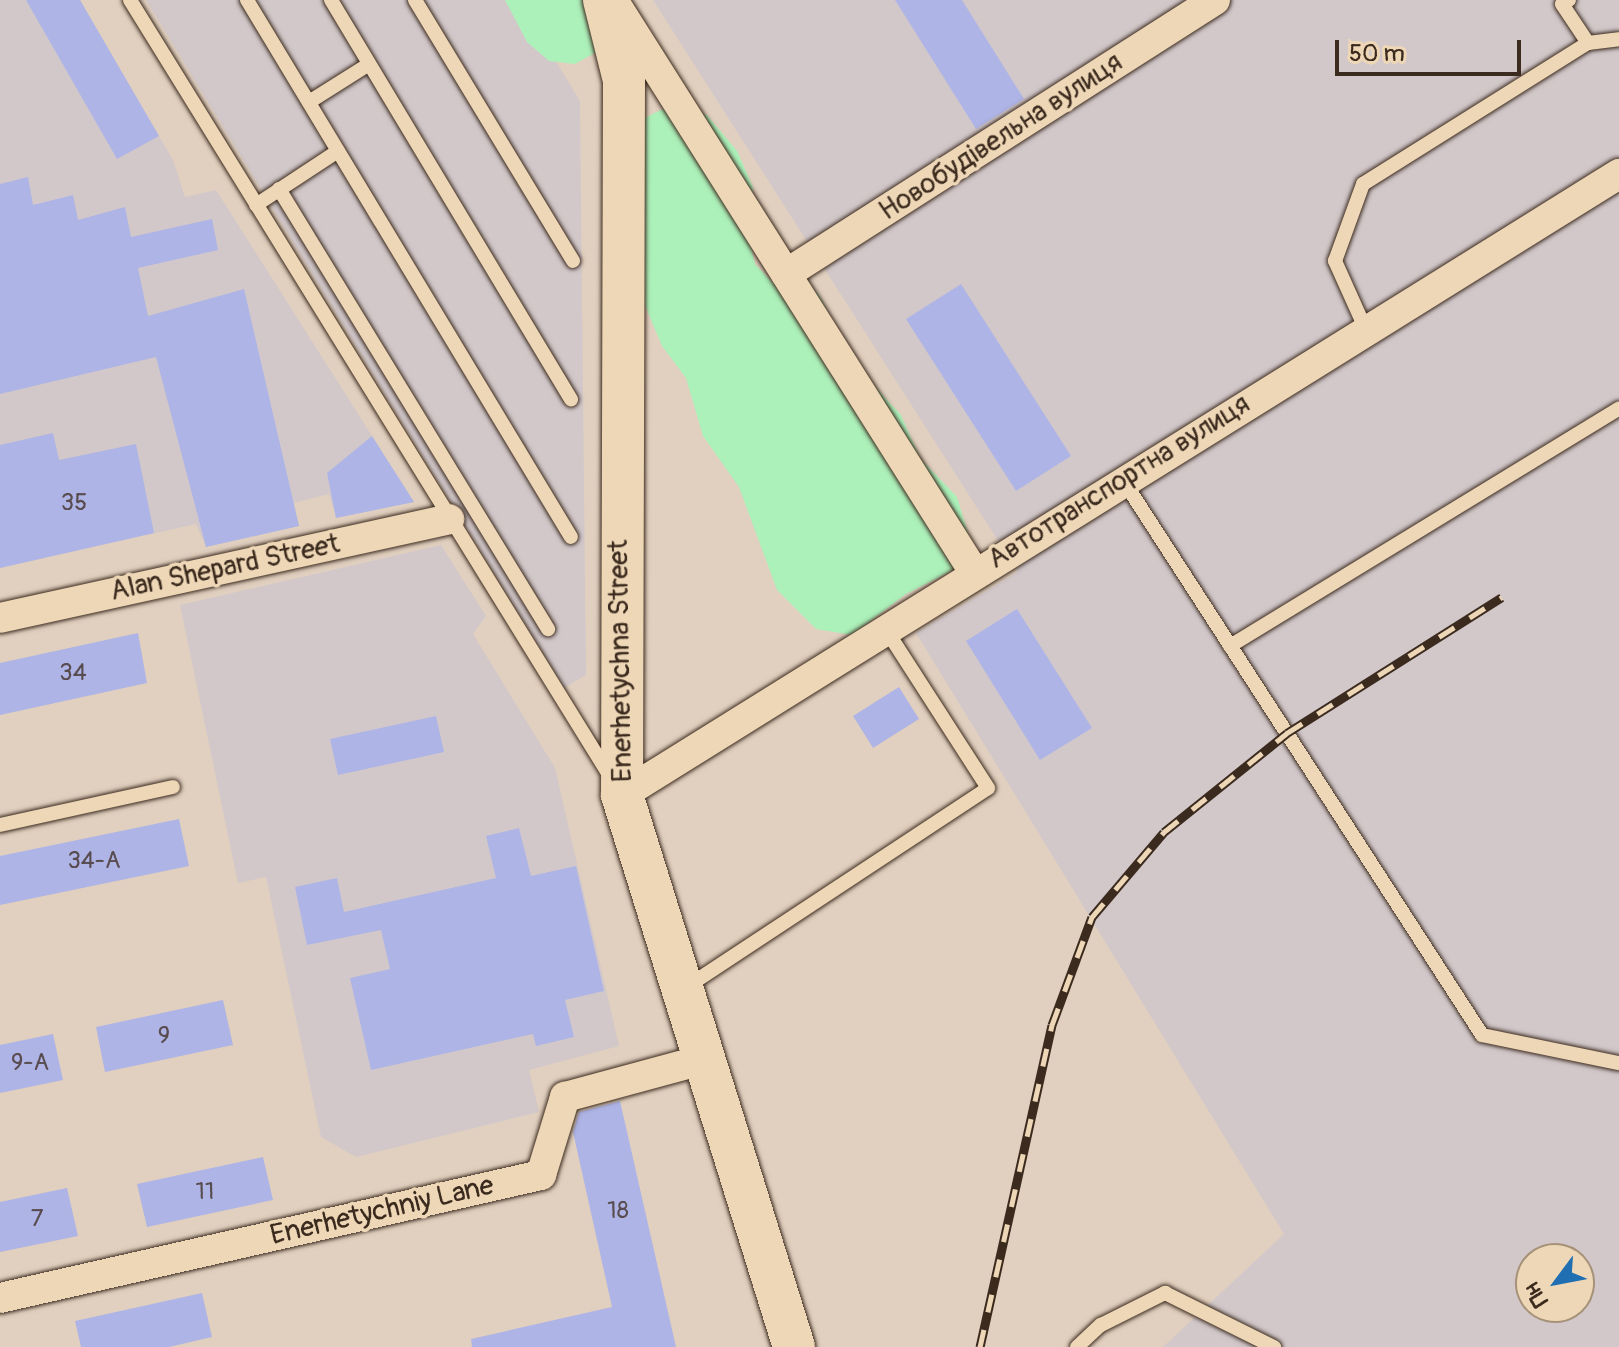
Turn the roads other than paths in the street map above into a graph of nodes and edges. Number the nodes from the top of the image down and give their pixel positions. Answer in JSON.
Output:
{"nodes":[{"id":1,"x":130,"y":0,"type":"edge"},
{"id":2,"x":247,"y":0,"type":"edge"},
{"id":3,"x":331,"y":0,"type":"edge"},
{"id":4,"x":415,"y":0,"type":"edge"},
{"id":5,"x":604,"y":0,"type":"edge"},
{"id":6,"x":613,"y":0,"type":"edge"},
{"id":7,"x":1215,"y":0,"type":"edge"},
{"id":8,"x":1569,"y":0,"type":"edge"},
{"id":9,"x":1619,"y":39,"type":"edge"},
{"id":10,"x":1588,"y":43,"type":"junction"},
{"id":11,"x":369,"y":64,"type":"junction"},
{"id":12,"x":309,"y":102,"type":"junction"},
{"id":13,"x":338,"y":151,"type":"junction"},
{"id":14,"x":1619,"y":174,"type":"edge"},
{"id":15,"x":279,"y":189,"type":"junction"},
{"id":16,"x":256,"y":205,"type":"junction"},
{"id":17,"x":573,"y":261,"type":"dead end"},
{"id":18,"x":786,"y":274,"type":"junction"},
{"id":19,"x":1366,"y":330,"type":"junction"},
{"id":20,"x":571,"y":399,"type":"dead end"},
{"id":21,"x":1619,"y":409,"type":"edge"},
{"id":22,"x":1123,"y":480,"type":"junction"},
{"id":23,"x":449,"y":519,"type":"junction"},
{"id":24,"x":571,"y":537,"type":"dead end"},
{"id":25,"x":974,"y":572,"type":"junction"},
{"id":26,"x":0,"y":618,"type":"edge"},
{"id":27,"x":885,"y":628,"type":"junction"},
{"id":28,"x":548,"y":629,"type":"dead end"},
{"id":29,"x":1230,"y":646,"type":"junction"},
{"id":30,"x":173,"y":787,"type":"dead end"},
{"id":31,"x":622,"y":795,"type":"junction"},
{"id":32,"x":0,"y":825,"type":"edge"},
{"id":33,"x":684,"y":988,"type":"junction"},
{"id":34,"x":706,"y":1059,"type":"junction"},
{"id":35,"x":1619,"y":1063,"type":"edge"},
{"id":36,"x":0,"y":1298,"type":"edge"},
{"id":37,"x":794,"y":1347,"type":"edge"},
{"id":38,"x":1077,"y":1347,"type":"edge"},
{"id":39,"x":1274,"y":1347,"type":"edge"}],
"edges":[{"from":1,"to":16,"type":"lane"},
{"from":2,"to":12,"type":"lane"},
{"from":3,"to":11,"type":"lane"},
{"from":4,"to":17,"type":"lane"},
{"from":5,"to":31,"type":"main road","name":"Enerhetychna Street"},
{"from":6,"to":18,"type":"street"},
{"from":7,"to":18,"type":"street","name":"Новобудівельна вулиця"},
{"from":8,"to":10,"type":"lane"},
{"from":9,"to":10,"type":"lane"},
{"from":10,"to":19,"type":"lane"},
{"from":11,"to":12,"type":"lane"},
{"from":11,"to":20,"type":"lane"},
{"from":12,"to":13,"type":"lane"},
{"from":13,"to":15,"type":"lane"},
{"from":13,"to":24,"type":"lane"},
{"from":14,"to":19,"type":"street","name":"Автотранспортна вулиця"},
{"from":15,"to":16,"type":"lane"},
{"from":15,"to":28,"type":"lane"},
{"from":16,"to":23,"type":"lane"},
{"from":18,"to":25,"type":"street"},
{"from":19,"to":22,"type":"street","name":"Автотранспортна вулиця"},
{"from":21,"to":29,"type":"lane"},
{"from":22,"to":25,"type":"street","name":"Автотранспортна вулиця"},
{"from":22,"to":29,"type":"lane"},
{"from":23,"to":26,"type":"street","name":"Alan Shepard Street"},
{"from":23,"to":31,"type":"lane"},
{"from":25,"to":27,"type":"street","name":"Автотранспортна вулиця"},
{"from":27,"to":31,"type":"street","name":"Автотранспортна вулиця"},
{"from":27,"to":33,"type":"lane"},
{"from":29,"to":35,"type":"lane"},
{"from":30,"to":32,"type":"lane"},
{"from":31,"to":33,"type":"main road","name":"Enerhetychna Street"},
{"from":33,"to":34,"type":"main road","name":"Enerhetychna Street"},
{"from":34,"to":36,"type":"street","name":"Enerhetychniy Lane"},
{"from":34,"to":37,"type":"main road","name":"Enerhetychna Street"},
{"from":38,"to":39,"type":"lane"}]}
